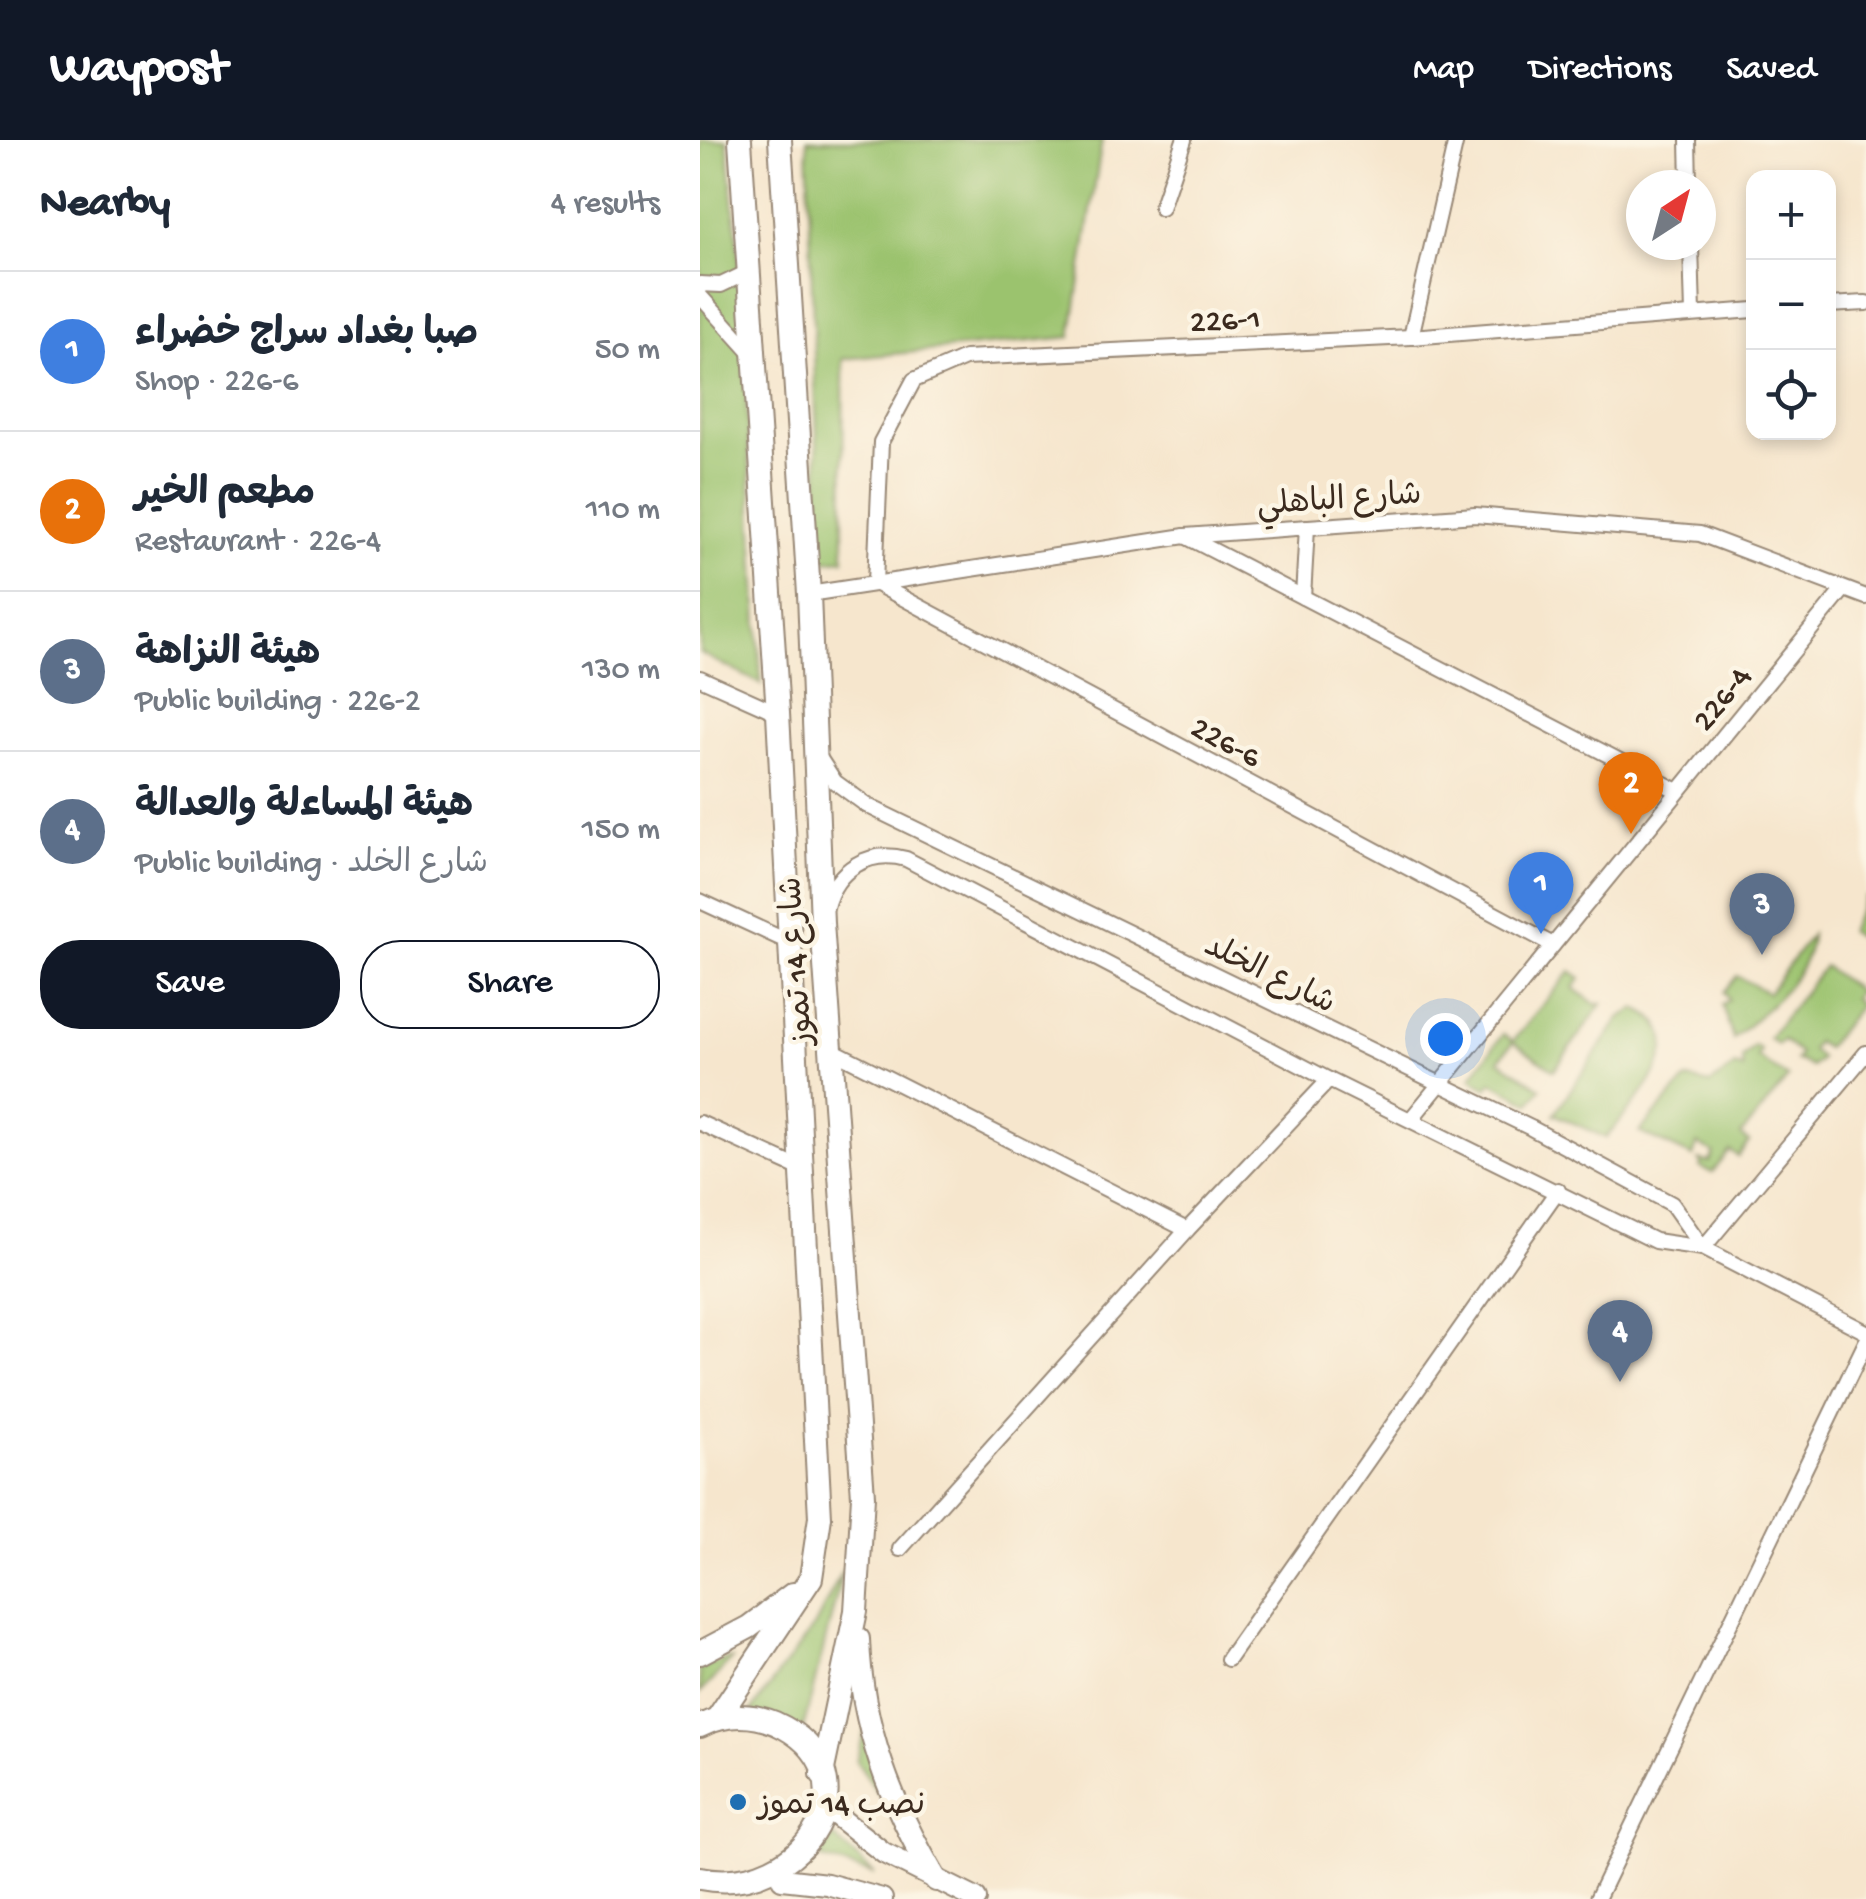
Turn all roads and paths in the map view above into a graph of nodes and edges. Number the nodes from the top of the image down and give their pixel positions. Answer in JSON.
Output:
{"nodes":[{"id":1,"x":740,"y":140,"type":"edge"},
{"id":2,"x":780,"y":140,"type":"edge"},
{"id":3,"x":1184,"y":140,"type":"edge"},
{"id":4,"x":1456,"y":140,"type":"edge"},
{"id":5,"x":1688,"y":140,"type":"edge"},
{"id":6,"x":1689,"y":170,"type":"edge"},
{"id":7,"x":1161,"y":208,"type":"dead end"},
{"id":8,"x":1691,"y":260,"type":"edge"},
{"id":9,"x":748,"y":272,"type":"junction"},
{"id":10,"x":700,"y":284,"type":"edge"},
{"id":11,"x":700,"y":296,"type":"edge"},
{"id":12,"x":1866,"y":303,"type":"edge"},
{"id":13,"x":1836,"y":305,"type":"edge"},
{"id":14,"x":1746,"y":311,"type":"edge"},
{"id":15,"x":1692,"y":314,"type":"junction"},
{"id":16,"x":1411,"y":337,"type":"junction"},
{"id":17,"x":756,"y":360,"type":"junction"},
{"id":18,"x":1307,"y":527,"type":"junction"},
{"id":19,"x":1184,"y":536,"type":"junction"},
{"id":20,"x":875,"y":583,"type":"junction"},
{"id":21,"x":1843,"y":590,"type":"junction"},
{"id":22,"x":809,"y":594,"type":"junction"},
{"id":23,"x":1303,"y":597,"type":"junction"},
{"id":24,"x":1866,"y":597,"type":"edge"},
{"id":25,"x":700,"y":678,"type":"edge"},
{"id":26,"x":778,"y":713,"type":"junction"},
{"id":27,"x":814,"y":749,"type":"junction"},
{"id":28,"x":1678,"y":792,"type":"junction"},
{"id":29,"x":700,"y":901,"type":"edge"},
{"id":30,"x":822,"y":923,"type":"junction"},
{"id":31,"x":791,"y":943,"type":"junction"},
{"id":32,"x":1552,"y":945,"type":"junction"},
{"id":33,"x":832,"y":1050,"type":"junction"},
{"id":34,"x":1866,"y":1053,"type":"edge"},
{"id":35,"x":1329,"y":1080,"type":"junction"},
{"id":36,"x":1438,"y":1085,"type":"junction"},
{"id":37,"x":1412,"y":1118,"type":"junction"},
{"id":38,"x":700,"y":1123,"type":"edge"},
{"id":39,"x":804,"y":1170,"type":"junction"},
{"id":40,"x":1558,"y":1190,"type":"junction"},
{"id":41,"x":1187,"y":1230,"type":"junction"},
{"id":42,"x":1703,"y":1248,"type":"junction"},
{"id":43,"x":1866,"y":1332,"type":"edge"},
{"id":44,"x":1866,"y":1342,"type":"edge"},
{"id":45,"x":900,"y":1549,"type":"dead end"},
{"id":46,"x":811,"y":1578,"type":"junction"},
{"id":47,"x":856,"y":1611,"type":"junction"},
{"id":48,"x":700,"y":1653,"type":"edge"},
{"id":49,"x":1228,"y":1659,"type":"dead end"},
{"id":50,"x":708,"y":1722,"type":"edge"},
{"id":51,"x":822,"y":1774,"type":"junction"},
{"id":52,"x":827,"y":1808,"type":"junction"},
{"id":53,"x":700,"y":1878,"type":"edge"},
{"id":54,"x":936,"y":1880,"type":"junction"},
{"id":55,"x":762,"y":1888,"type":"edge"},
{"id":56,"x":882,"y":1899,"type":"edge"},
{"id":57,"x":976,"y":1899,"type":"edge"},
{"id":58,"x":1597,"y":1899,"type":"edge"}],
"edges":[{"from":1,"to":9,"type":"main road","name":"شارع 14 تموز"},
{"from":2,"to":22,"type":"main road","name":"شارع 14 تموز"},
{"from":3,"to":7,"type":"street"},
{"from":4,"to":16,"type":"street"},
{"from":5,"to":6,"type":"street"},
{"from":8,"to":15,"type":"street"},
{"from":9,"to":10,"type":"street"},
{"from":9,"to":17,"type":"main road","name":"شارع 14 تموز"},
{"from":11,"to":17,"type":"street"},
{"from":12,"to":13,"type":"street"},
{"from":14,"to":15,"type":"street","name":"226-1"},
{"from":15,"to":16,"type":"street","name":"226-1"},
{"from":16,"to":20,"type":"street","name":"226-1"},
{"from":17,"to":26,"type":"main road","name":"شارع 14 تموز"},
{"from":18,"to":19,"type":"street","name":"شارع الباهلي"},
{"from":18,"to":21,"type":"street","name":"شارع الباهلي"},
{"from":18,"to":23,"type":"street"},
{"from":19,"to":20,"type":"street","name":"شارع الباهلي"},
{"from":19,"to":23,"type":"street"},
{"from":20,"to":22,"type":"street","name":"شارع الباهلي"},
{"from":20,"to":32,"type":"street","name":"226-6"},
{"from":21,"to":24,"type":"street","name":"شارع الباهلي"},
{"from":21,"to":28,"type":"street","name":"226-4"},
{"from":22,"to":27,"type":"main road","name":"شارع 14 تموز"},
{"from":23,"to":28,"type":"street"},
{"from":25,"to":26,"type":"street"},
{"from":26,"to":31,"type":"main road","name":"شارع 14 تموز"},
{"from":27,"to":30,"type":"main road","name":"شارع 14 تموز"},
{"from":27,"to":36,"type":"street","name":"شارع الخلد"},
{"from":28,"to":32,"type":"street","name":"226-4"},
{"from":29,"to":31,"type":"street"},
{"from":30,"to":33,"type":"main road","name":"شارع 14 تموز"},
{"from":30,"to":35,"type":"street","name":"شارع الخلد"},
{"from":31,"to":39,"type":"main road","name":"شارع 14 تموز"},
{"from":32,"to":36,"type":"street","name":"226-4"},
{"from":33,"to":41,"type":"street"},
{"from":33,"to":47,"type":"main road","name":"شارع 14 تموز"},
{"from":34,"to":42,"type":"street"},
{"from":35,"to":37,"type":"street","name":"شارع الخلد"},
{"from":35,"to":41,"type":"street"},
{"from":36,"to":37,"type":"street","name":"226-4"},
{"from":36,"to":42,"type":"street","name":"شارع الخلد"},
{"from":37,"to":40,"type":"street","name":"شارع الخلد"},
{"from":38,"to":39,"type":"street"},
{"from":39,"to":46,"type":"main road","name":"شارع 14 تموز"},
{"from":40,"to":42,"type":"street","name":"شارع الخلد"},
{"from":40,"to":49,"type":"street"},
{"from":41,"to":45,"type":"street"},
{"from":42,"to":43,"type":"street","name":"شارع الخلد"},
{"from":44,"to":58,"type":"street"},
{"from":46,"to":48,"type":"main road"},
{"from":46,"to":50,"type":"main road","name":"شارع 14 تموز"},
{"from":47,"to":51,"type":"main road","name":"شارع 14 تموز"},
{"from":47,"to":54,"type":"main road"},
{"from":50,"to":51,"type":"main road"},
{"from":51,"to":52,"type":"main road"},
{"from":52,"to":54,"type":"main road"},
{"from":52,"to":55,"type":"main road"},
{"from":53,"to":55,"type":"main road"},
{"from":54,"to":57,"type":"main road"},
{"from":55,"to":56,"type":"main road"}]}
